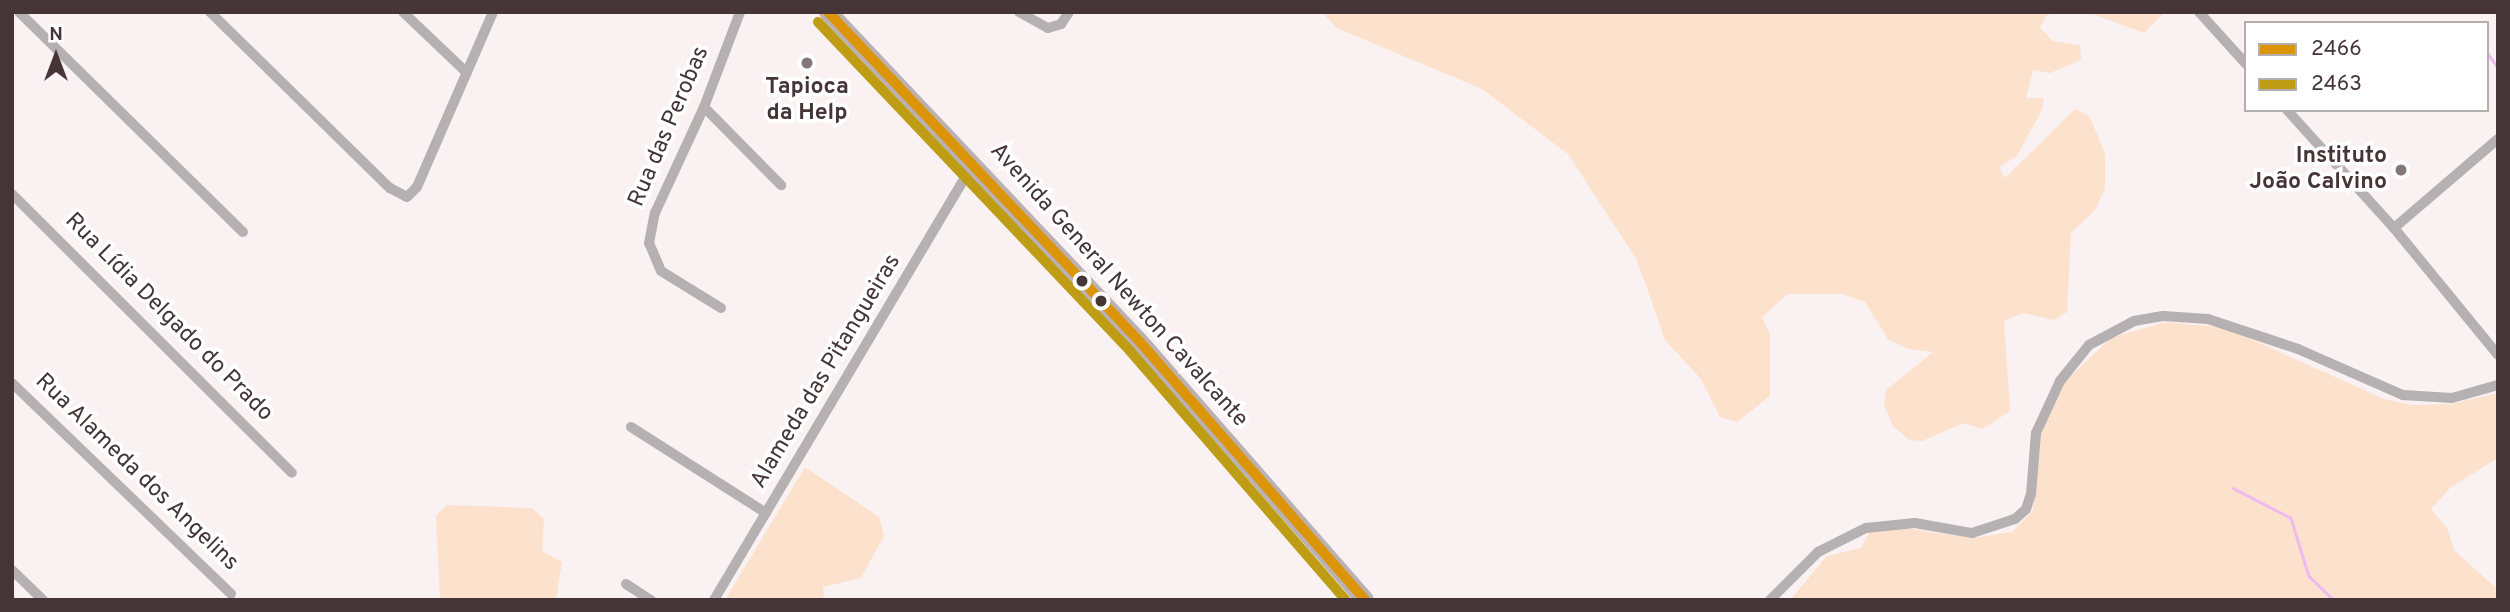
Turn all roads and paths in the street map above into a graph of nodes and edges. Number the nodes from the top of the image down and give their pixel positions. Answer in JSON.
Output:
{"nodes":[{"id":1,"x":19,"y":12,"type":"edge"},
{"id":2,"x":210,"y":12,"type":"edge"},
{"id":3,"x":403,"y":12,"type":"edge"},
{"id":4,"x":493,"y":12,"type":"edge"},
{"id":5,"x":740,"y":12,"type":"edge"},
{"id":6,"x":828,"y":12,"type":"edge"},
{"id":7,"x":1019,"y":12,"type":"edge"},
{"id":8,"x":1069,"y":12,"type":"edge"},
{"id":9,"x":2199,"y":12,"type":"edge"},
{"id":10,"x":2244,"y":62,"type":"edge"},
{"id":11,"x":467,"y":73,"type":"junction"},
{"id":12,"x":704,"y":107,"type":"junction"},
{"id":13,"x":2289,"y":112,"type":"edge"},
{"id":14,"x":2498,"y":139,"type":"edge"},
{"id":15,"x":973,"y":164,"type":"junction"},
{"id":16,"x":781,"y":185,"type":"dead end"},
{"id":17,"x":12,"y":194,"type":"edge"},
{"id":18,"x":2394,"y":228,"type":"junction"},
{"id":19,"x":243,"y":232,"type":"dead end"},
{"id":20,"x":721,"y":308,"type":"dead end"},
{"id":21,"x":2498,"y":355,"type":"edge"},
{"id":22,"x":12,"y":383,"type":"edge"},
{"id":23,"x":2498,"y":385,"type":"edge"},
{"id":24,"x":631,"y":427,"type":"dead end"},
{"id":25,"x":292,"y":473,"type":"dead end"},
{"id":26,"x":766,"y":513,"type":"junction"},
{"id":27,"x":12,"y":570,"type":"edge"},
{"id":28,"x":626,"y":584,"type":"dead end"},
{"id":29,"x":231,"y":594,"type":"dead end"},
{"id":30,"x":43,"y":600,"type":"edge"},
{"id":31,"x":652,"y":600,"type":"edge"},
{"id":32,"x":714,"y":600,"type":"edge"},
{"id":33,"x":1365,"y":600,"type":"edge"},
{"id":34,"x":1770,"y":600,"type":"edge"}],
"edges":[{"from":1,"to":19,"type":"street"},
{"from":2,"to":11,"type":"street"},
{"from":3,"to":11,"type":"street"},
{"from":4,"to":11,"type":"street"},
{"from":5,"to":12,"type":"street","name":"Rua das Perobas"},
{"from":6,"to":15,"type":"main road","name":"Avenida General Newton Cavalcante"},
{"from":7,"to":8,"type":"street"},
{"from":9,"to":10,"type":"street"},
{"from":12,"to":16,"type":"street"},
{"from":12,"to":20,"type":"street","name":"Rua das Perobas"},
{"from":13,"to":18,"type":"street"},
{"from":14,"to":18,"type":"street"},
{"from":15,"to":26,"type":"street","name":"Alameda das Pitangueiras"},
{"from":15,"to":33,"type":"main road","name":"Avenida General Newton Cavalcante"},
{"from":17,"to":25,"type":"street","name":"Rua Lídia Delgado do Prado"},
{"from":18,"to":21,"type":"street"},
{"from":22,"to":29,"type":"street","name":"Rua Alameda dos Angelins"},
{"from":23,"to":34,"type":"street"},
{"from":24,"to":26,"type":"street"},
{"from":26,"to":32,"type":"street","name":"Alameda das Pitangueiras"},
{"from":27,"to":30,"type":"street"},
{"from":28,"to":31,"type":"street"}]}
